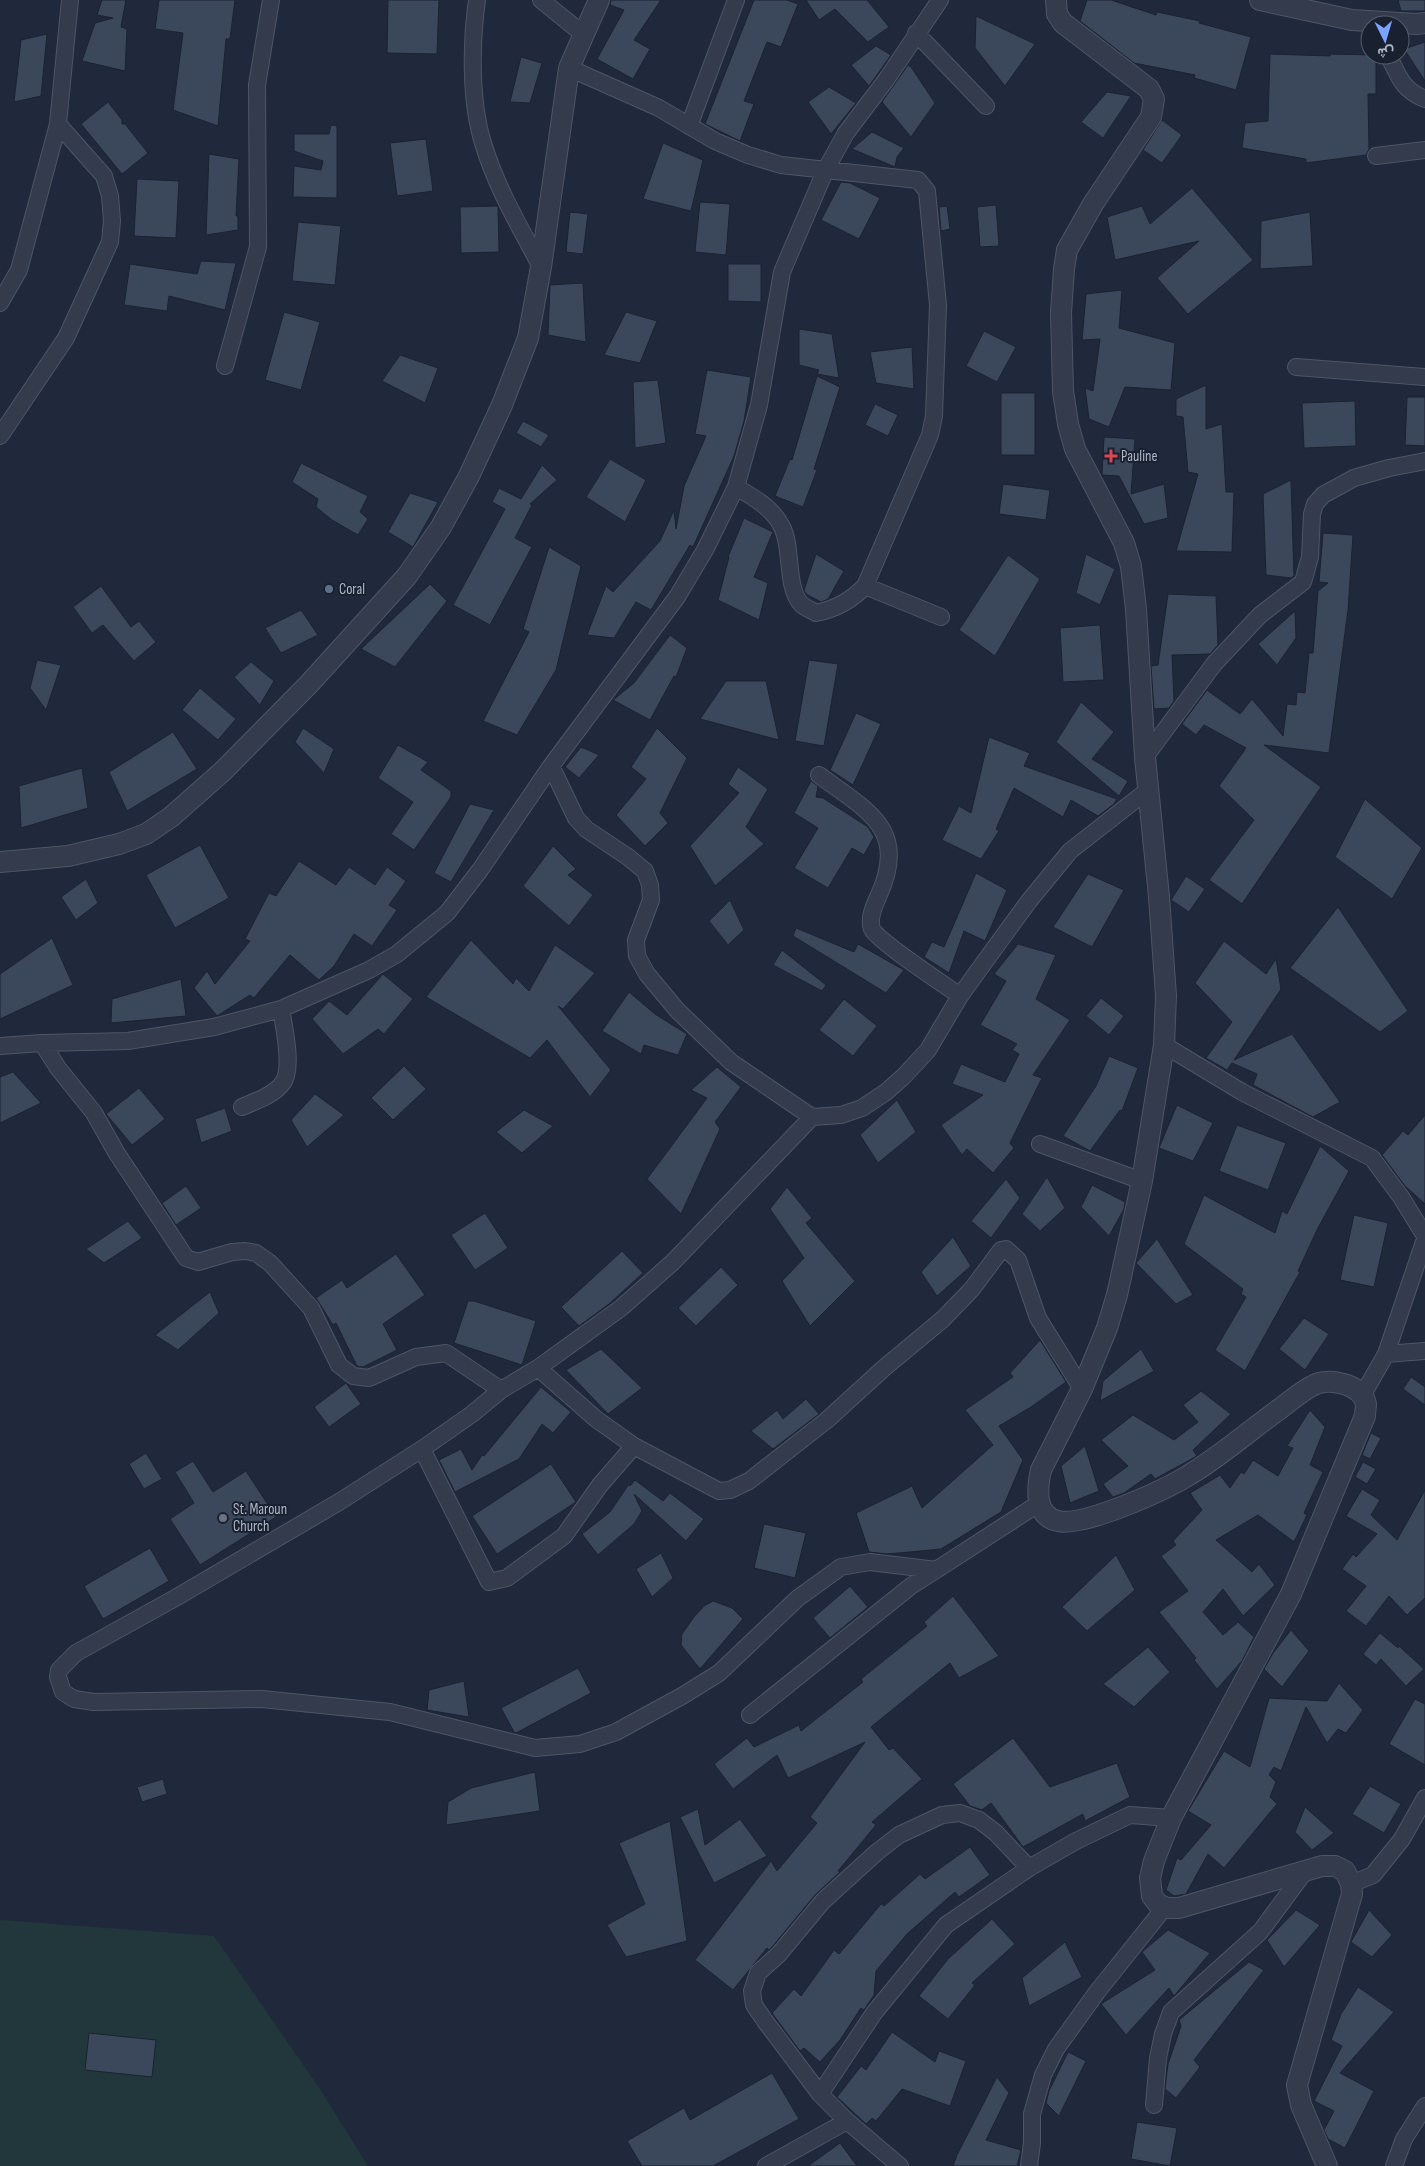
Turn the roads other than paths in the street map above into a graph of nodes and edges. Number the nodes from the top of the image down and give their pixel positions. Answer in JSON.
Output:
{"nodes":[{"id":1,"x":70,"y":0,"type":"edge"},
{"id":2,"x":271,"y":0,"type":"edge"},
{"id":3,"x":477,"y":0,"type":"edge"},
{"id":4,"x":541,"y":0,"type":"edge"},
{"id":5,"x":599,"y":0,"type":"edge"},
{"id":6,"x":736,"y":0,"type":"edge"},
{"id":7,"x":940,"y":0,"type":"edge"},
{"id":8,"x":1056,"y":0,"type":"edge"},
{"id":9,"x":1260,"y":0,"type":"edge"},
{"id":10,"x":1360,"y":21,"type":"edge"},
{"id":11,"x":1410,"y":23,"type":"edge"},
{"id":12,"x":1425,"y":23,"type":"edge"},
{"id":13,"x":916,"y":33,"type":"junction"},
{"id":14,"x":583,"y":34,"type":"junction"},
{"id":15,"x":1393,"y":65,"type":"edge"},
{"id":16,"x":569,"y":68,"type":"junction"},
{"id":17,"x":1425,"y":99,"type":"edge"},
{"id":18,"x":986,"y":106,"type":"dead end"},
{"id":19,"x":58,"y":124,"type":"junction"},
{"id":20,"x":689,"y":126,"type":"junction"},
{"id":21,"x":1425,"y":150,"type":"edge"},
{"id":22,"x":1376,"y":156,"type":"dead end"},
{"id":23,"x":826,"y":169,"type":"junction"},
{"id":24,"x":541,"y":267,"type":"junction"},
{"id":25,"x":0,"y":303,"type":"edge"},
{"id":26,"x":225,"y":366,"type":"dead end"},
{"id":27,"x":1296,"y":367,"type":"dead end"},
{"id":28,"x":1425,"y":377,"type":"edge"},
{"id":29,"x":0,"y":436,"type":"edge"},
{"id":30,"x":1425,"y":461,"type":"edge"},
{"id":31,"x":736,"y":487,"type":"junction"},
{"id":32,"x":865,"y":586,"type":"junction"},
{"id":33,"x":941,"y":617,"type":"dead end"},
{"id":34,"x":1145,"y":757,"type":"junction"},
{"id":35,"x":551,"y":766,"type":"junction"},
{"id":36,"x":819,"y":775,"type":"dead end"},
{"id":37,"x":1148,"y":790,"type":"junction"},
{"id":38,"x":0,"y":862,"type":"edge"},
{"id":39,"x":960,"y":996,"type":"junction"},
{"id":40,"x":281,"y":1009,"type":"junction"},
{"id":41,"x":42,"y":1043,"type":"junction"},
{"id":42,"x":1164,"y":1045,"type":"junction"},
{"id":43,"x":0,"y":1046,"type":"edge"},
{"id":44,"x":242,"y":1107,"type":"dead end"},
{"id":45,"x":812,"y":1117,"type":"junction"},
{"id":46,"x":1040,"y":1144,"type":"dead end"},
{"id":47,"x":1142,"y":1181,"type":"junction"},
{"id":48,"x":1425,"y":1237,"type":"edge"},
{"id":49,"x":1425,"y":1351,"type":"edge"},
{"id":50,"x":1386,"y":1354,"type":"junction"},
{"id":51,"x":538,"y":1368,"type":"junction"},
{"id":52,"x":1082,"y":1389,"type":"junction"},
{"id":53,"x":501,"y":1390,"type":"junction"},
{"id":54,"x":1362,"y":1396,"type":"junction"},
{"id":55,"x":634,"y":1446,"type":"junction"},
{"id":56,"x":422,"y":1449,"type":"junction"},
{"id":57,"x":1038,"y":1504,"type":"junction"},
{"id":58,"x":936,"y":1570,"type":"junction"},
{"id":59,"x":750,"y":1715,"type":"dead end"},
{"id":60,"x":1425,"y":1798,"type":"edge"},
{"id":61,"x":1171,"y":1818,"type":"junction"},
{"id":62,"x":1030,"y":1868,"type":"junction"},
{"id":63,"x":1306,"y":1870,"type":"junction"},
{"id":64,"x":1351,"y":1884,"type":"junction"},
{"id":65,"x":1165,"y":1907,"type":"junction"},
{"id":66,"x":820,"y":2094,"type":"junction"},
{"id":67,"x":1154,"y":2105,"type":"dead end"},
{"id":68,"x":1425,"y":2106,"type":"edge"},
{"id":69,"x":846,"y":2121,"type":"junction"},
{"id":70,"x":766,"y":2166,"type":"edge"},
{"id":71,"x":900,"y":2166,"type":"edge"},
{"id":72,"x":1029,"y":2166,"type":"edge"},
{"id":73,"x":1327,"y":2166,"type":"edge"},
{"id":74,"x":1394,"y":2166,"type":"edge"}],
"edges":[{"from":1,"to":19,"type":"street"},
{"from":2,"to":26,"type":"street"},
{"from":3,"to":24,"type":"street"},
{"from":4,"to":14,"type":"street"},
{"from":5,"to":14,"type":"street"},
{"from":6,"to":20,"type":"street"},
{"from":7,"to":13,"type":"street"},
{"from":8,"to":34,"type":"street"},
{"from":9,"to":10,"type":"street"},
{"from":11,"to":12,"type":"street"},
{"from":13,"to":18,"type":"street"},
{"from":13,"to":23,"type":"street"},
{"from":14,"to":16,"type":"street"},
{"from":15,"to":17,"type":"street"},
{"from":16,"to":20,"type":"street"},
{"from":16,"to":24,"type":"street"},
{"from":19,"to":25,"type":"street"},
{"from":19,"to":29,"type":"street"},
{"from":20,"to":23,"type":"street"},
{"from":21,"to":22,"type":"street"},
{"from":23,"to":31,"type":"street"},
{"from":23,"to":32,"type":"street"},
{"from":24,"to":38,"type":"street"},
{"from":27,"to":28,"type":"street"},
{"from":30,"to":34,"type":"street"},
{"from":31,"to":32,"type":"street"},
{"from":31,"to":35,"type":"street"},
{"from":32,"to":33,"type":"street"},
{"from":34,"to":37,"type":"street"},
{"from":35,"to":40,"type":"street"},
{"from":35,"to":45,"type":"street"},
{"from":36,"to":39,"type":"street"},
{"from":37,"to":39,"type":"street"},
{"from":37,"to":42,"type":"street"},
{"from":39,"to":45,"type":"street"},
{"from":40,"to":41,"type":"street"},
{"from":40,"to":44,"type":"street"},
{"from":41,"to":43,"type":"street"},
{"from":41,"to":53,"type":"street"},
{"from":42,"to":47,"type":"street"},
{"from":42,"to":48,"type":"street"},
{"from":45,"to":51,"type":"street"},
{"from":46,"to":47,"type":"street"},
{"from":47,"to":52,"type":"street"},
{"from":48,"to":50,"type":"street"},
{"from":49,"to":50,"type":"street"},
{"from":50,"to":54,"type":"street"},
{"from":51,"to":53,"type":"street"},
{"from":51,"to":55,"type":"street"},
{"from":52,"to":55,"type":"street"},
{"from":52,"to":57,"type":"street"},
{"from":53,"to":56,"type":"street"},
{"from":54,"to":57,"type":"street"},
{"from":54,"to":61,"type":"street"},
{"from":55,"to":56,"type":"street"},
{"from":56,"to":58,"type":"street"},
{"from":57,"to":58,"type":"street"},
{"from":58,"to":59,"type":"street"},
{"from":60,"to":64,"type":"street"},
{"from":61,"to":62,"type":"street"},
{"from":61,"to":65,"type":"street"},
{"from":62,"to":66,"type":"street"},
{"from":62,"to":66,"type":"street"},
{"from":63,"to":64,"type":"street"},
{"from":63,"to":65,"type":"street"},
{"from":63,"to":67,"type":"street"},
{"from":64,"to":73,"type":"street"},
{"from":65,"to":72,"type":"street"},
{"from":66,"to":69,"type":"street"},
{"from":68,"to":74,"type":"street"},
{"from":69,"to":70,"type":"street"},
{"from":69,"to":71,"type":"street"}]}
